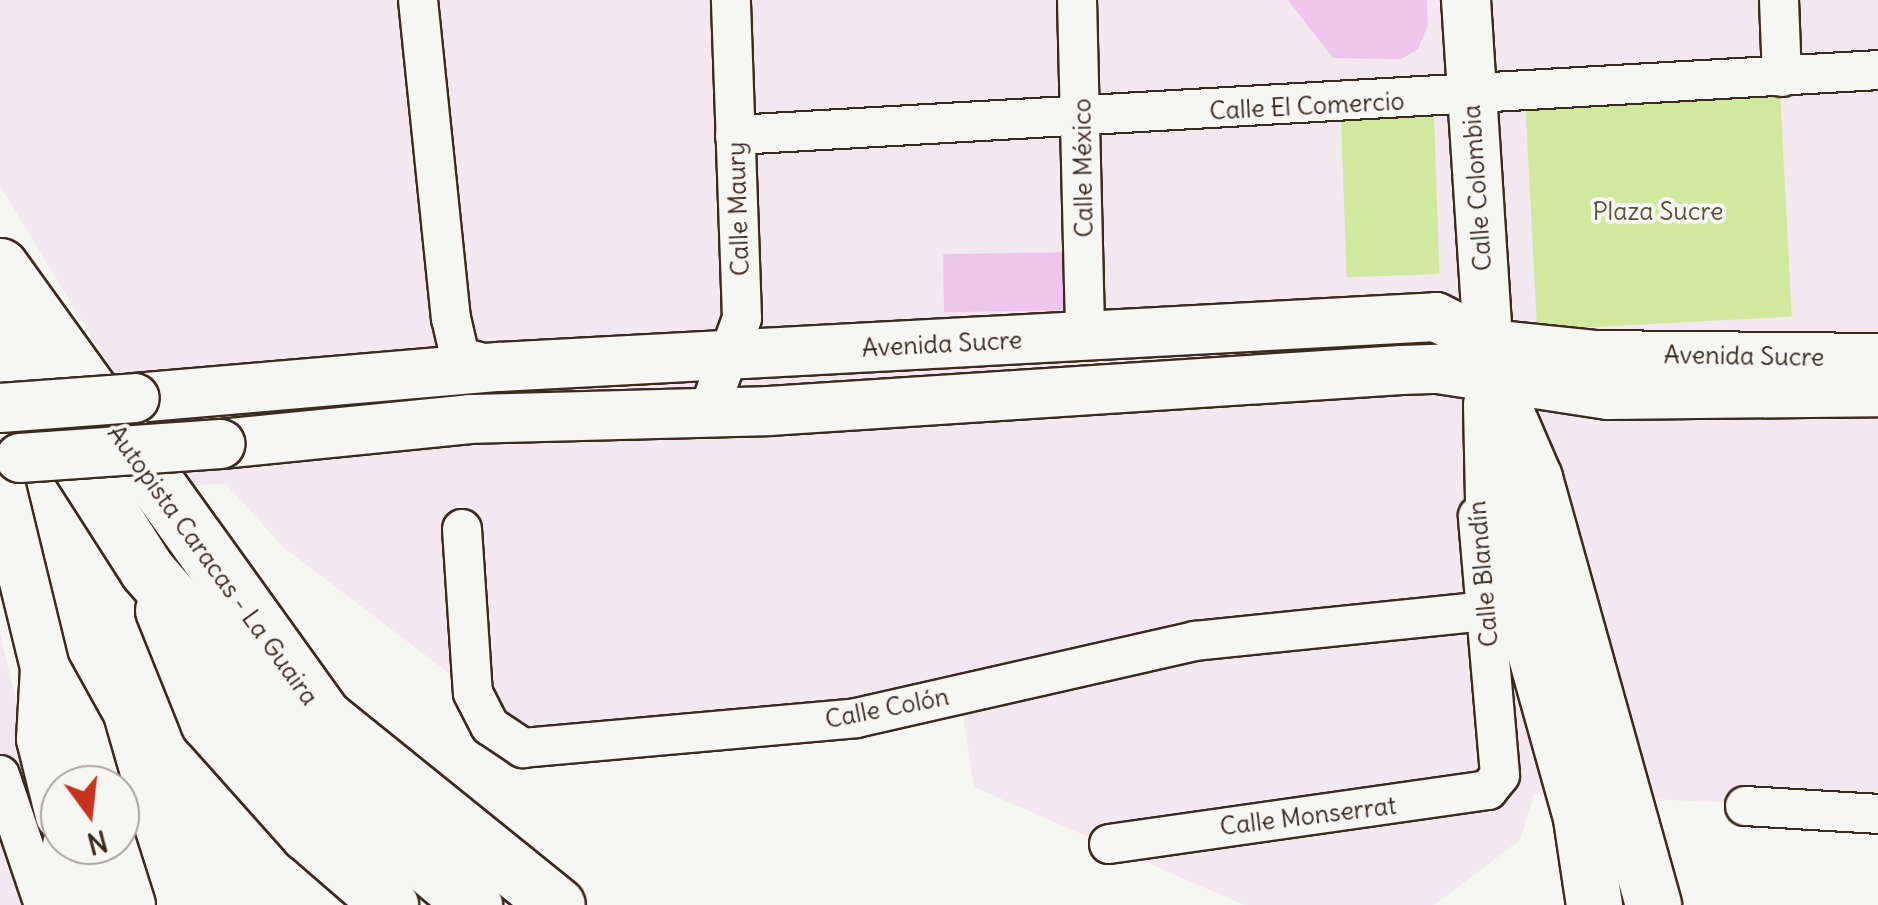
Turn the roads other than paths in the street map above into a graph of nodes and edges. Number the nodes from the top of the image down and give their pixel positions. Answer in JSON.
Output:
{"nodes":[{"id":1,"x":418,"y":0,"type":"edge"},
{"id":2,"x":731,"y":0,"type":"edge"},
{"id":3,"x":1077,"y":0,"type":"edge"},
{"id":4,"x":1466,"y":0,"type":"edge"},
{"id":5,"x":1779,"y":0,"type":"edge"},
{"id":6,"x":1878,"y":70,"type":"edge"},
{"id":7,"x":1782,"y":76,"type":"junction"},
{"id":8,"x":1470,"y":97,"type":"junction"},
{"id":9,"x":1083,"y":117,"type":"junction"},
{"id":10,"x":735,"y":135,"type":"junction"},
{"id":11,"x":6,"y":300,"type":"edge"},
{"id":12,"x":1086,"y":336,"type":"junction"},
{"id":13,"x":730,"y":352,"type":"junction"},
{"id":14,"x":1878,"y":358,"type":"edge"},
{"id":15,"x":1490,"y":360,"type":"junction"},
{"id":16,"x":498,"y":366,"type":"junction"},
{"id":17,"x":1878,"y":392,"type":"edge"},
{"id":18,"x":0,"y":408,"type":"edge"},
{"id":19,"x":708,"y":412,"type":"junction"},
{"id":20,"x":7,"y":467,"type":"edge"},
{"id":21,"x":462,"y":529,"type":"dead end"},
{"id":22,"x":147,"y":570,"type":"junction"},
{"id":23,"x":1485,"y":611,"type":"junction"},
{"id":24,"x":45,"y":668,"type":"junction"},
{"id":25,"x":47,"y":765,"type":"edge"},
{"id":26,"x":90,"y":765,"type":"edge"},
{"id":27,"x":0,"y":775,"type":"edge"},
{"id":28,"x":1500,"y":775,"type":"joint"},
{"id":29,"x":1746,"y":806,"type":"dead end"},
{"id":30,"x":1878,"y":814,"type":"edge"},
{"id":31,"x":1109,"y":844,"type":"dead end"},
{"id":32,"x":73,"y":865,"type":"edge"},
{"id":33,"x":118,"y":865,"type":"edge"},
{"id":34,"x":44,"y":905,"type":"edge"},
{"id":35,"x":84,"y":905,"type":"edge"},
{"id":36,"x":130,"y":905,"type":"edge"},
{"id":37,"x":390,"y":905,"type":"edge"},
{"id":38,"x":474,"y":905,"type":"edge"},
{"id":39,"x":557,"y":905,"type":"edge"},
{"id":40,"x":1594,"y":905,"type":"edge"},
{"id":41,"x":1653,"y":905,"type":"edge"}],
"edges":[{"from":1,"to":16,"type":"street"},
{"from":2,"to":10,"type":"street","name":"Calle Maury"},
{"from":3,"to":9,"type":"street","name":"Calle México"},
{"from":4,"to":8,"type":"main road","name":"Calle Colombia"},
{"from":5,"to":7,"type":"street"},
{"from":6,"to":7,"type":"street","name":"Calle El Comercio"},
{"from":7,"to":8,"type":"street","name":"Calle El Comercio"},
{"from":8,"to":9,"type":"street","name":"Calle El Comercio"},
{"from":8,"to":15,"type":"main road","name":"Calle Colombia"},
{"from":9,"to":10,"type":"street","name":"Calle El Comercio"},
{"from":9,"to":12,"type":"street","name":"Calle México"},
{"from":10,"to":13,"type":"street","name":"Calle Maury"},
{"from":11,"to":22,"type":"highway","name":"Autopista Caracas - La Guaira"},
{"from":11,"to":39,"type":"highway","name":"Autopista Caracas - La Guaira"},
{"from":12,"to":13,"type":"main road","name":"Avenida Sucre"},
{"from":12,"to":15,"type":"main road","name":"Avenida Sucre"},
{"from":13,"to":16,"type":"main road","name":"Avenida Sucre"},
{"from":13,"to":19,"type":"street","name":"Calle Maury"},
{"from":14,"to":15,"type":"main road","name":"Avenida Sucre"},
{"from":15,"to":17,"type":"main road","name":"Avenida Sucre"},
{"from":15,"to":19,"type":"main road","name":"Avenida Sucre"},
{"from":15,"to":23,"type":"street","name":"Calle Blandín"},
{"from":15,"to":40,"type":"highway"},
{"from":15,"to":41,"type":"highway"},
{"from":16,"to":18,"type":"main road","name":"Avenida Sucre","bridge":true},
{"from":19,"to":20,"type":"main road","name":"Avenida Sucre","bridge":true},
{"from":20,"to":24,"type":"main road"},
{"from":21,"to":23,"type":"street","name":"Calle Colón"},
{"from":22,"to":37,"type":"highway"},
{"from":22,"to":38,"type":"highway","name":"Autopista Caracas - La Guaira"},
{"from":23,"to":28,"type":"street","name":"Calle Blandín"},
{"from":24,"to":25,"type":"main road"},
{"from":24,"to":26,"type":"main road"},
{"from":27,"to":34,"type":"street"},
{"from":28,"to":31,"type":"street","name":"Calle Monserrat"},
{"from":29,"to":30,"type":"street"},
{"from":32,"to":35,"type":"main road"},
{"from":33,"to":36,"type":"main road"}]}
